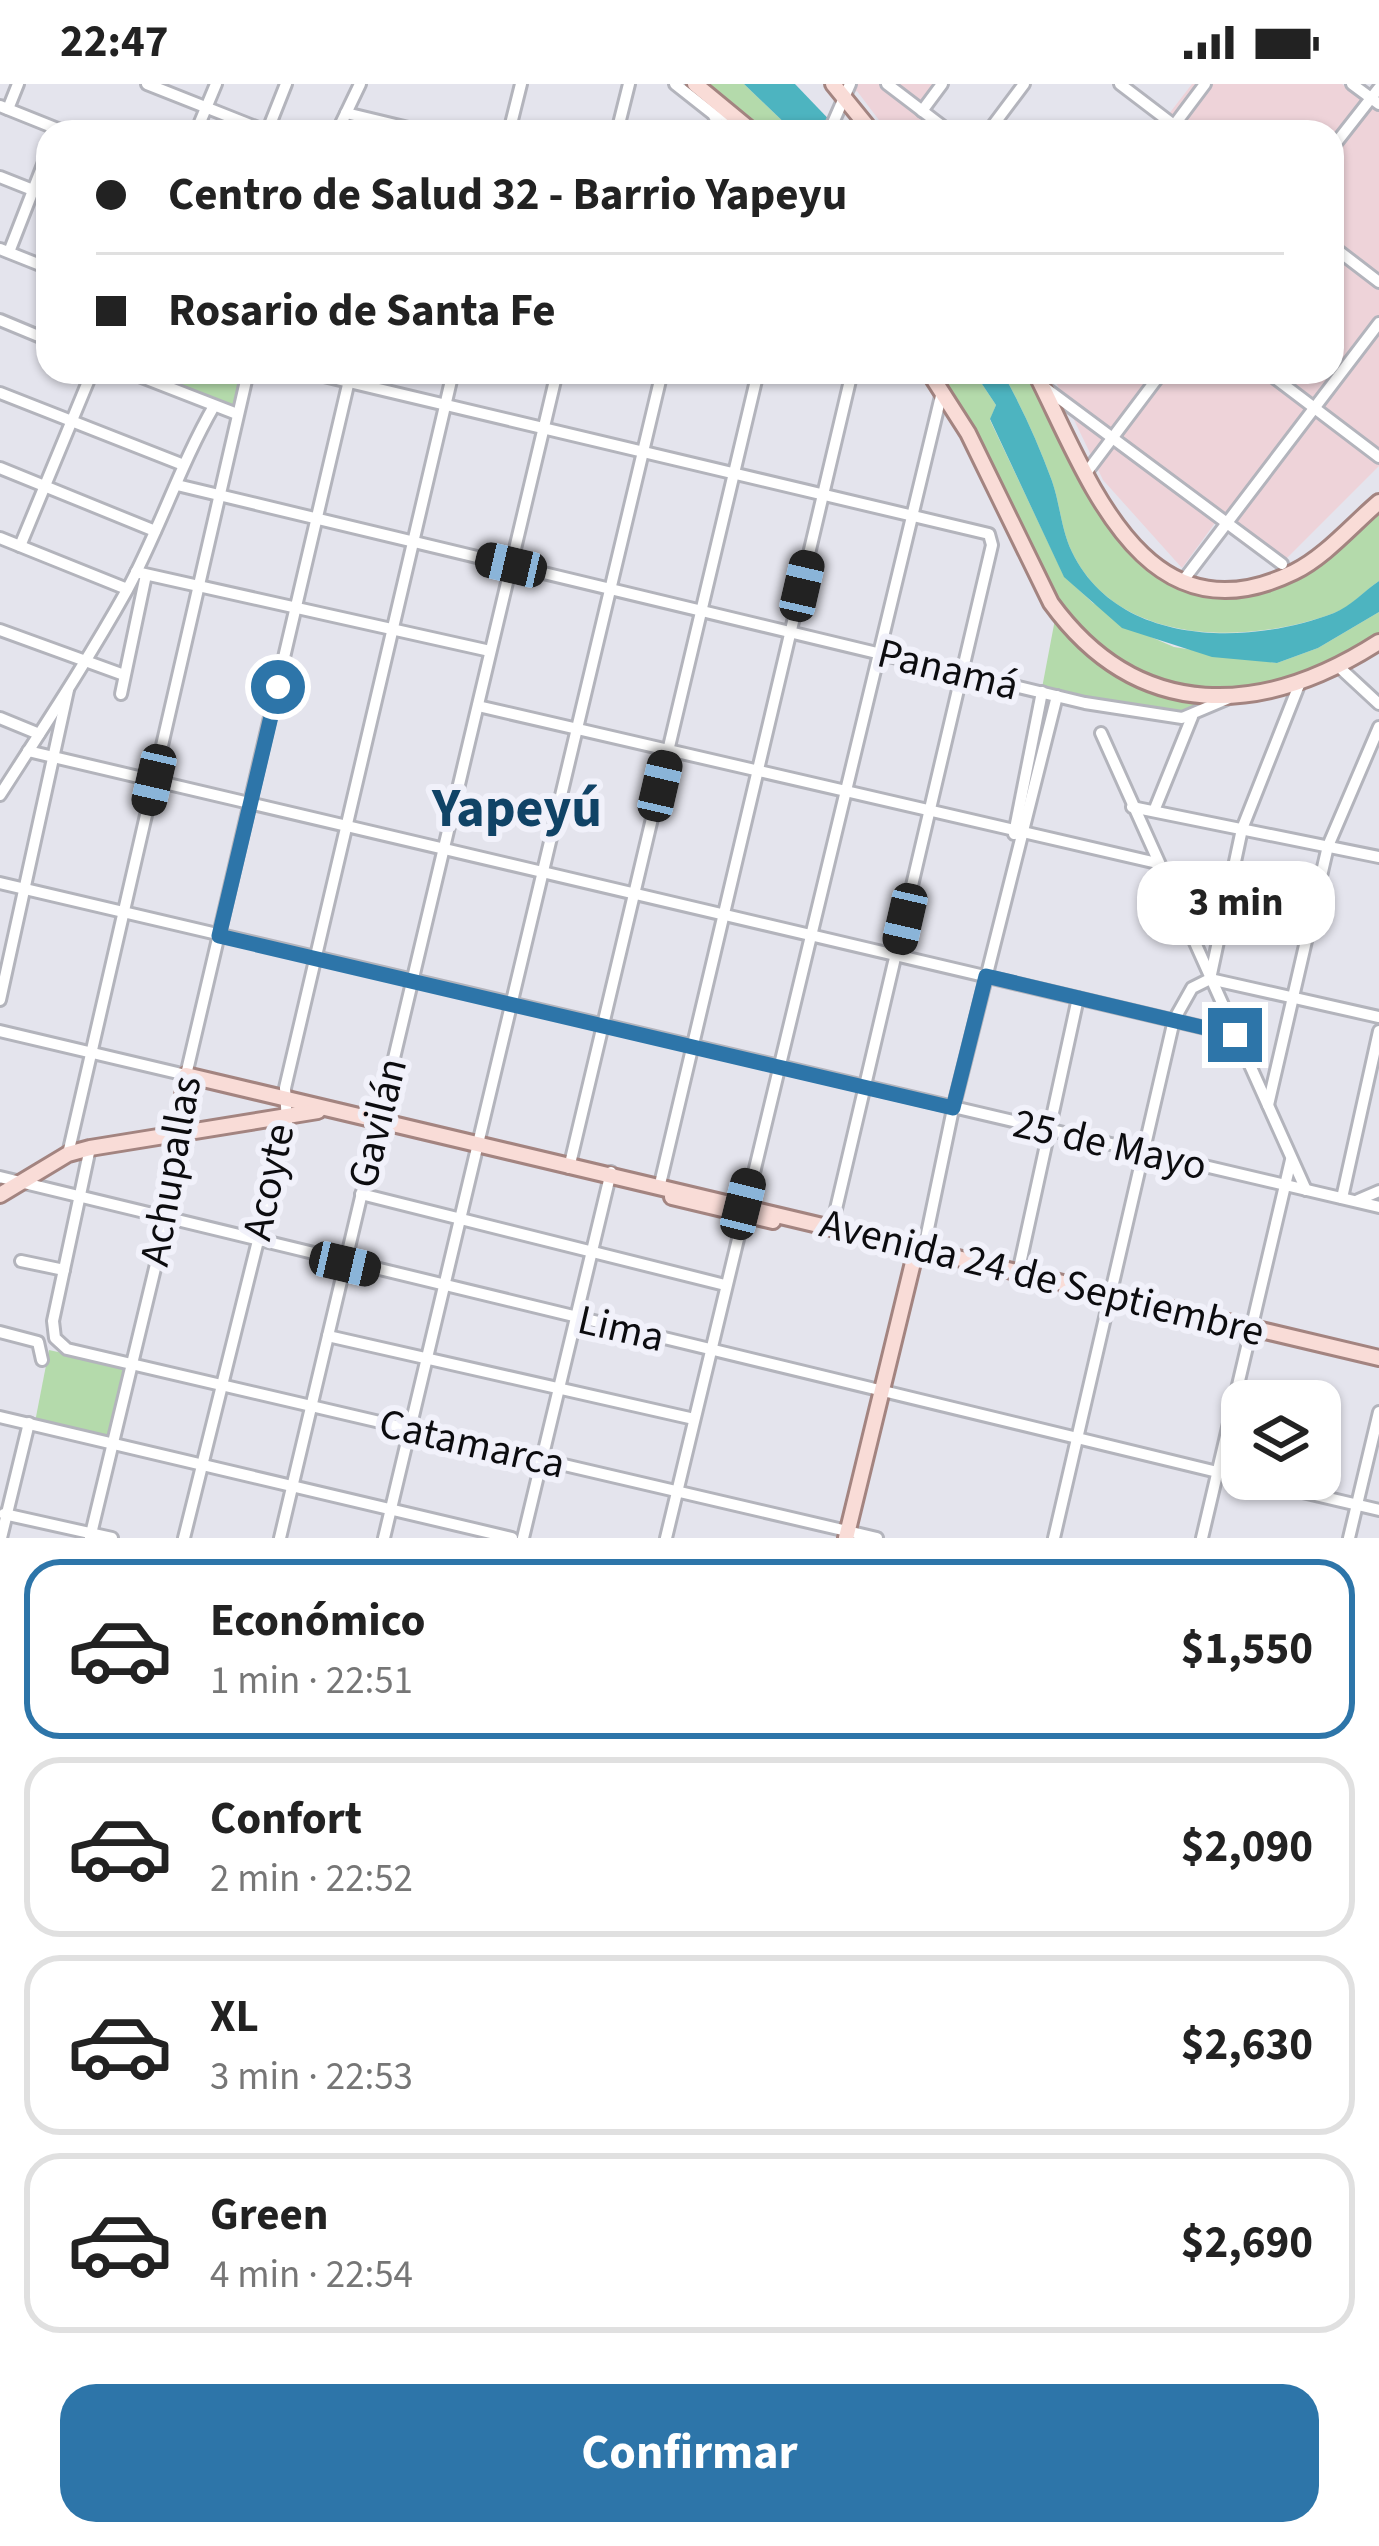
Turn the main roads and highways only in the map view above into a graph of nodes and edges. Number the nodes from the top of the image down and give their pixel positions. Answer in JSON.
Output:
{"nodes":[{"id":1,"x":694,"y":84,"type":"edge"},
{"id":2,"x":832,"y":84,"type":"edge"},
{"id":3,"x":844,"y":97,"type":"edge"},
{"id":4,"x":738,"y":120,"type":"edge"},
{"id":5,"x":936,"y":384,"type":"edge"},
{"id":6,"x":1041,"y":384,"type":"edge"},
{"id":7,"x":1375,"y":507,"type":"edge"},
{"id":8,"x":1379,"y":642,"type":"edge"},
{"id":9,"x":286,"y":1106,"type":"junction"},
{"id":10,"x":178,"y":1130,"type":"junction"},
{"id":11,"x":610,"y":1177,"type":"junction"},
{"id":12,"x":0,"y":1195,"type":"edge"},
{"id":13,"x":742,"y":1209,"type":"junction"},
{"id":14,"x":917,"y":1251,"type":"junction"},
{"id":15,"x":1379,"y":1358,"type":"edge"},
{"id":16,"x":851,"y":1535,"type":"edge"}],
"edges":[{"from":1,"to":4,"type":"main road"},
{"from":2,"to":3,"type":"main road"},
{"from":5,"to":8,"type":"main road"},
{"from":6,"to":7,"type":"main road"},
{"from":9,"to":10,"type":"main road"},
{"from":9,"to":10,"type":"main road","name":"Achupallas"},
{"from":9,"to":11,"type":"main road","name":"Avenida 24 de Septiembre"},
{"from":10,"to":12,"type":"main road"},
{"from":11,"to":13,"type":"main road","name":"Avenida 24 de Septiembre"},
{"from":11,"to":13,"type":"main road","name":"Avenida 24 de Septiembre"},
{"from":13,"to":14,"type":"main road","name":"Avenida 24 de Septiembre"},
{"from":13,"to":14,"type":"main road","name":"Avenida 24 de Septiembre"},
{"from":14,"to":15,"type":"main road","name":"Avenida 24 de Septiembre"},
{"from":14,"to":16,"type":"main road"}]}
